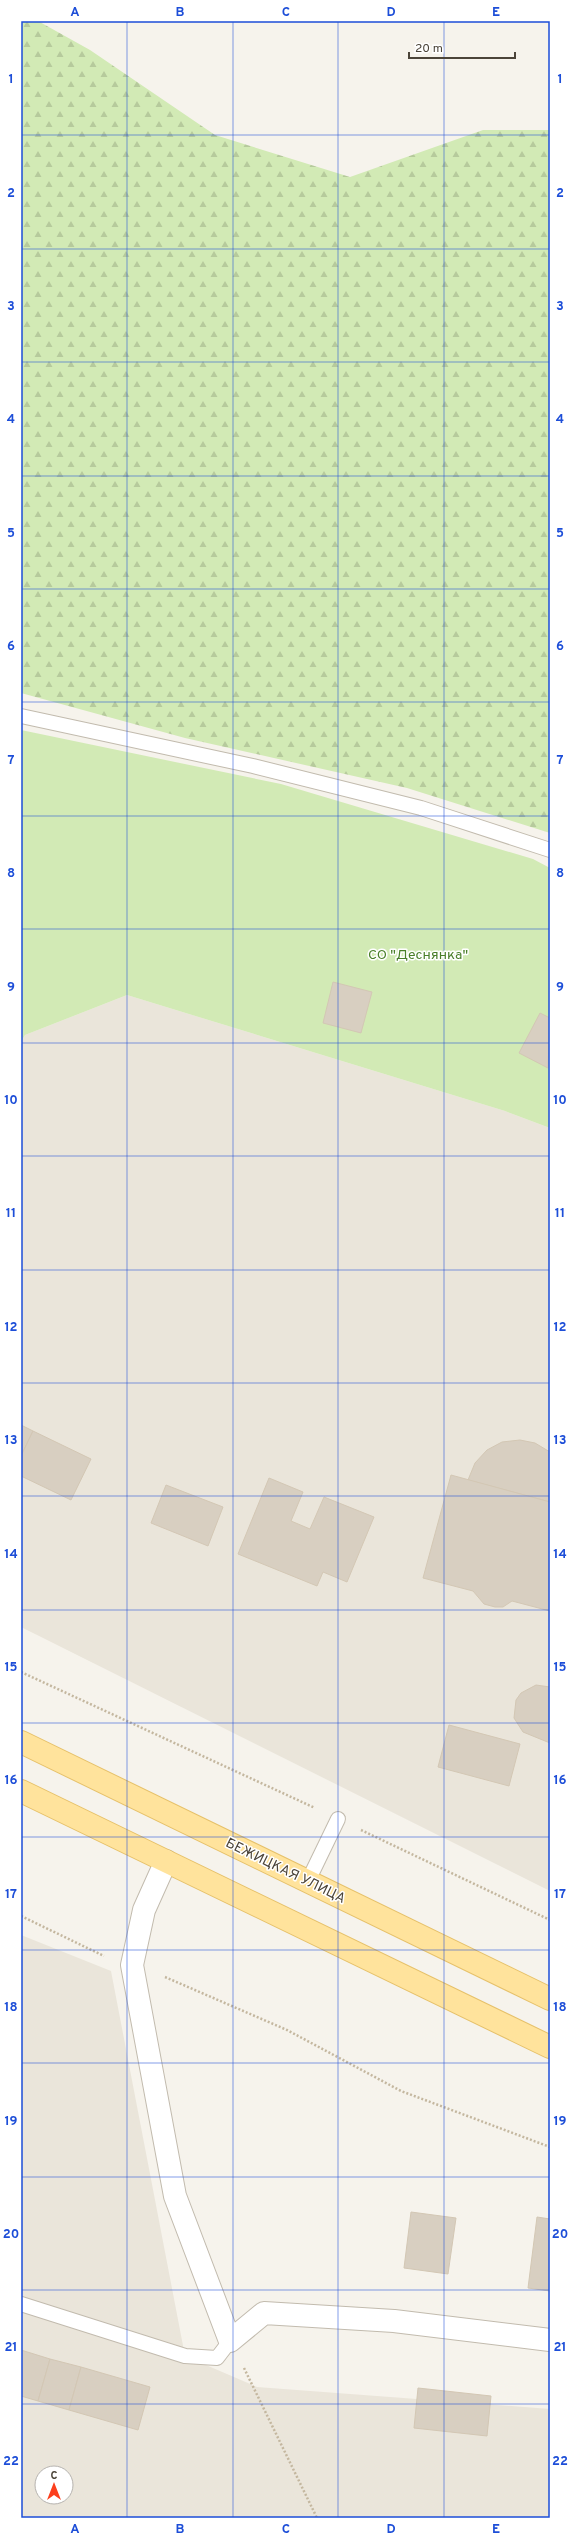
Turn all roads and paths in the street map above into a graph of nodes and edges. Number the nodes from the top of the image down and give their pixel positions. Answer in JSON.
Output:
{"nodes":[{"id":1,"x":21,"y":716,"type":"edge"},
{"id":2,"x":550,"y":850,"type":"edge"},
{"id":3,"x":21,"y":1672,"type":"edge"},
{"id":4,"x":21,"y":1742,"type":"edge"},
{"id":5,"x":21,"y":1791,"type":"edge"},
{"id":6,"x":338,"y":1819,"type":"junction"},
{"id":7,"x":166,"y":1861,"type":"junction"},
{"id":8,"x":308,"y":1881,"type":"junction"},
{"id":9,"x":21,"y":1916,"type":"edge"},
{"id":10,"x":550,"y":1920,"type":"edge"},
{"id":11,"x":132,"y":1965,"type":"junction"},
{"id":12,"x":550,"y":1999,"type":"edge"},
{"id":13,"x":550,"y":2047,"type":"edge"},
{"id":14,"x":550,"y":2147,"type":"edge"},
{"id":15,"x":21,"y":2304,"type":"edge"},
{"id":16,"x":550,"y":2340,"type":"edge"},
{"id":17,"x":230,"y":2341,"type":"junction"},
{"id":18,"x":317,"y":2518,"type":"edge"}],
"edges":[{"from":1,"to":2,"type":"lane"},
{"from":3,"to":6,"type":"path"},
{"from":4,"to":8,"type":"main road","name":"БЕЖИЦКАЯ УЛИЦА"},
{"from":5,"to":7,"type":"main road"},
{"from":6,"to":8,"type":"lane"},
{"from":6,"to":10,"type":"path"},
{"from":7,"to":11,"type":"street"},
{"from":7,"to":13,"type":"main road"},
{"from":8,"to":12,"type":"main road","name":"БЕЖИЦКАЯ УЛИЦА"},
{"from":9,"to":11,"type":"path"},
{"from":11,"to":14,"type":"path"},
{"from":11,"to":17,"type":"street"},
{"from":15,"to":17,"type":"lane"},
{"from":16,"to":17,"type":"street"},
{"from":17,"to":18,"type":"path"}]}
